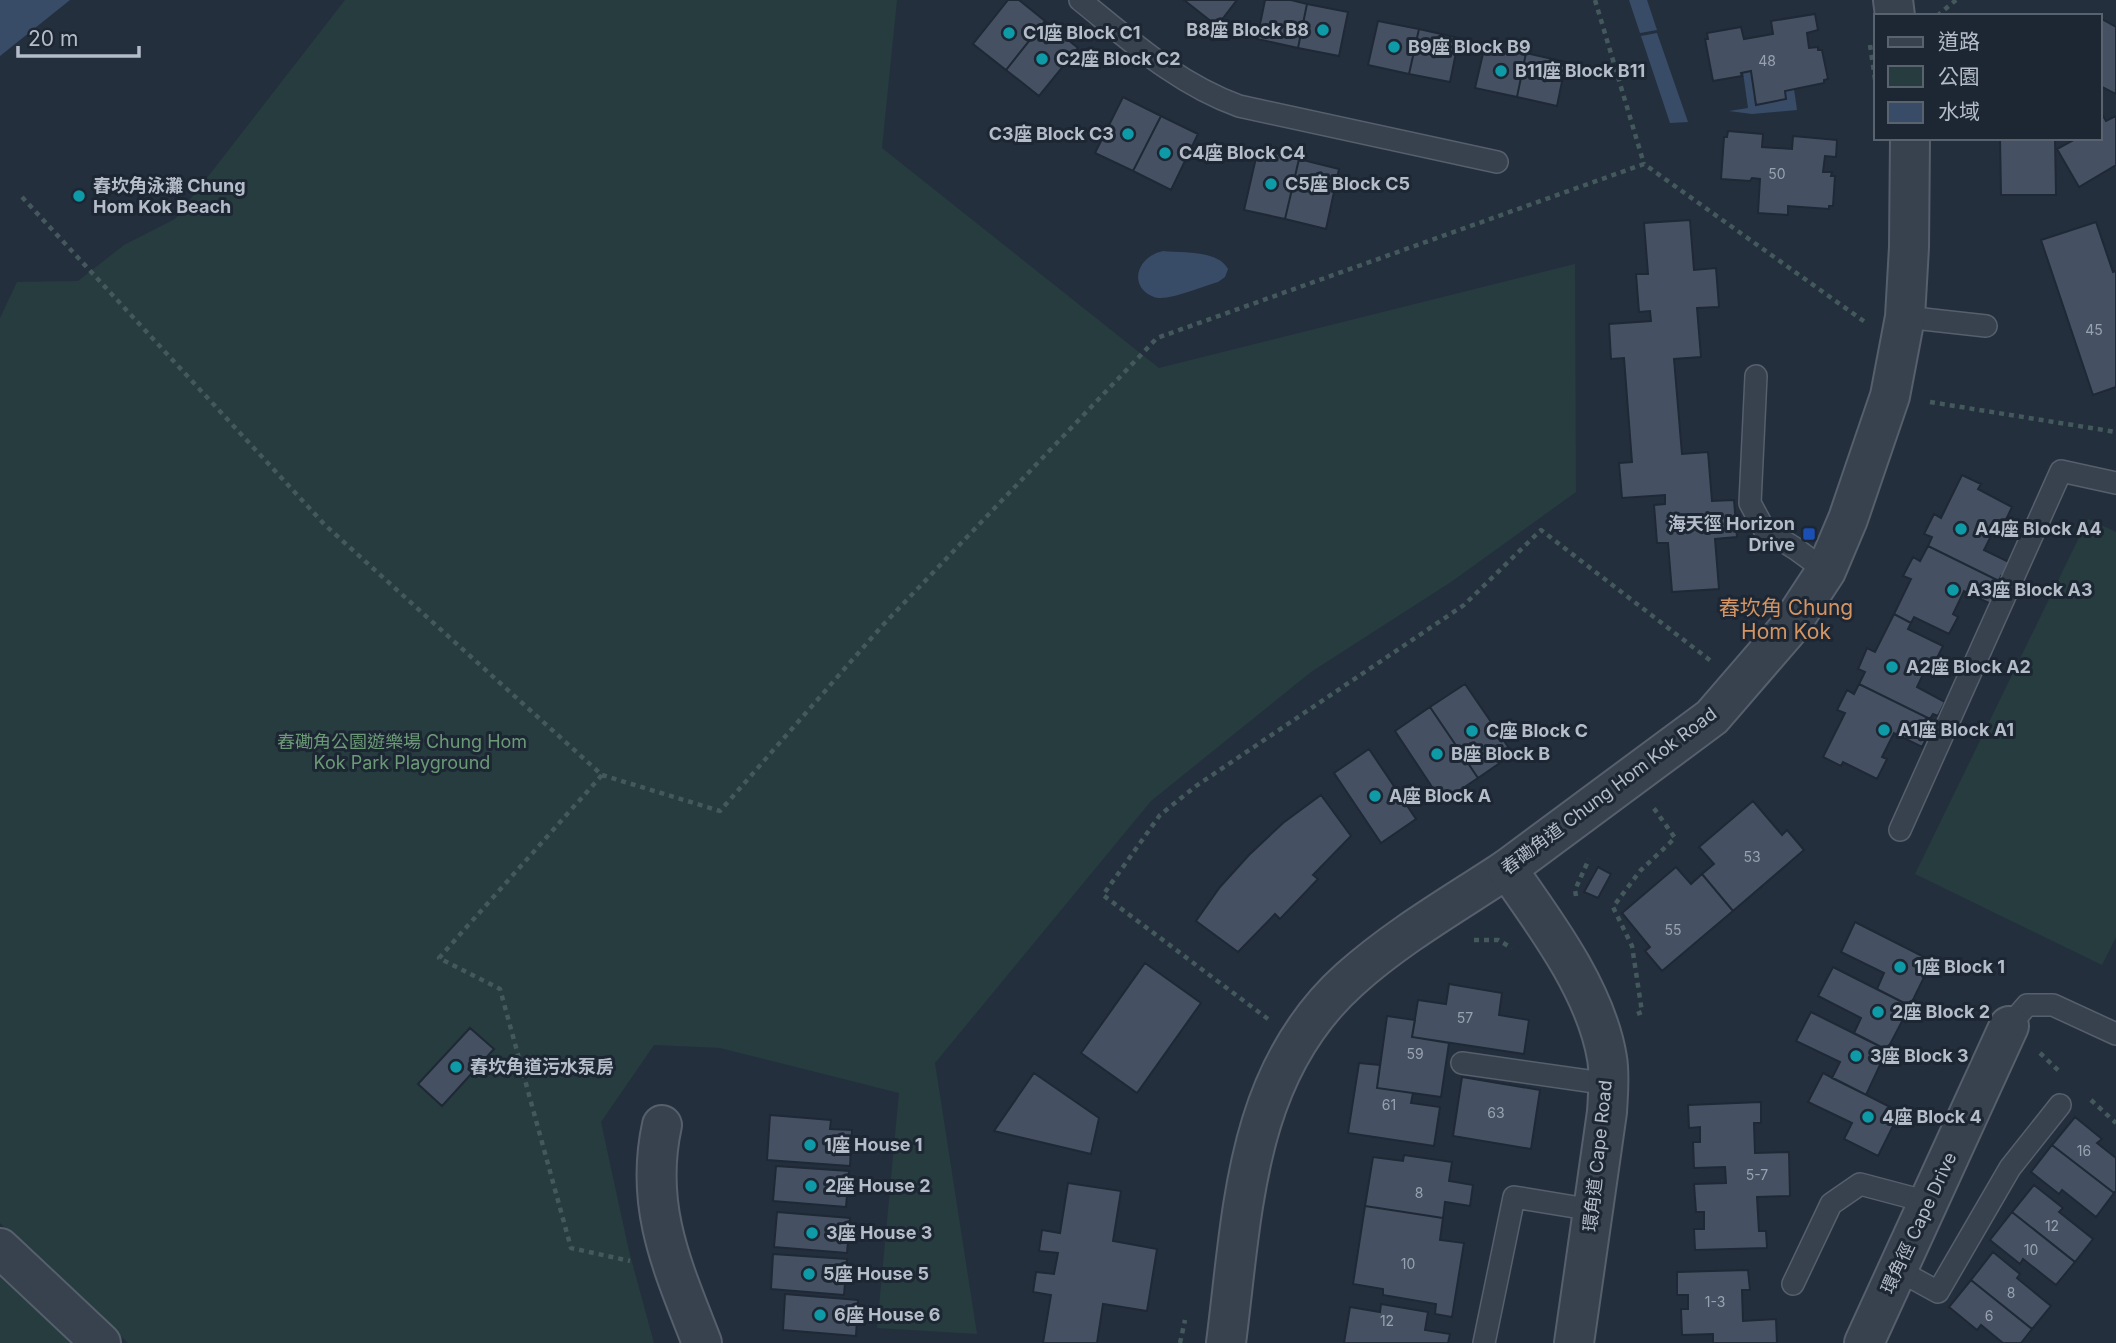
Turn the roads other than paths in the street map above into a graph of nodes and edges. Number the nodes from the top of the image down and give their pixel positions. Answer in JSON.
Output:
{"nodes":[{"id":1,"x":1080,"y":0,"type":"edge"},
{"id":2,"x":1910,"y":140,"type":"edge"},
{"id":3,"x":1497,"y":162,"type":"dead end"},
{"id":4,"x":1890,"y":323,"type":"junction"},
{"id":5,"x":1986,"y":326,"type":"dead end"},
{"id":6,"x":1756,"y":376,"type":"dead end"},
{"id":7,"x":2116,"y":483,"type":"edge"},
{"id":8,"x":1826,"y":571,"type":"junction"},
{"id":9,"x":1900,"y":830,"type":"dead end"},
{"id":10,"x":1507,"y":869,"type":"junction"},
{"id":11,"x":2009,"y":1026,"type":"joint"},
{"id":12,"x":2116,"y":1034,"type":"edge"},
{"id":13,"x":1462,"y":1063,"type":"dead end"},
{"id":14,"x":1609,"y":1084,"type":"junction"},
{"id":15,"x":2060,"y":1105,"type":"dead end"},
{"id":16,"x":662,"y":1125,"type":"dead end"},
{"id":17,"x":1928,"y":1202,"type":"junction"},
{"id":18,"x":1593,"y":1210,"type":"junction"},
{"id":19,"x":0,"y":1248,"type":"edge"},
{"id":20,"x":1898,"y":1270,"type":"junction"},
{"id":21,"x":1793,"y":1284,"type":"dead end"},
{"id":22,"x":101,"y":1343,"type":"edge"},
{"id":23,"x":702,"y":1343,"type":"edge"},
{"id":24,"x":1226,"y":1343,"type":"edge"},
{"id":25,"x":1485,"y":1343,"type":"edge"},
{"id":26,"x":1574,"y":1343,"type":"edge"},
{"id":27,"x":1864,"y":1343,"type":"edge"}],
"edges":[{"from":1,"to":3,"type":"lane"},
{"from":2,"to":4,"type":"street","name":"舂磡角道 Chung Hom Kok Road"},
{"from":4,"to":5,"type":"lane"},
{"from":4,"to":8,"type":"street","name":"舂磡角道 Chung Hom Kok Road"},
{"from":6,"to":8,"type":"lane"},
{"from":7,"to":9,"type":"lane"},
{"from":8,"to":10,"type":"street","name":"舂磡角道 Chung Hom Kok Road"},
{"from":10,"to":14,"type":"street","name":"環角道 Cape Road"},
{"from":10,"to":24,"type":"street","name":"舂磡角道 Chung Hom Kok Road"},
{"from":11,"to":12,"type":"lane"},
{"from":11,"to":17,"type":"street","name":"環角徑 Cape Drive"},
{"from":13,"to":14,"type":"lane"},
{"from":14,"to":18,"type":"street","name":"環角道 Cape Road"},
{"from":15,"to":20,"type":"lane"},
{"from":16,"to":23,"type":"street"},
{"from":17,"to":20,"type":"street","name":"環角徑 Cape Drive"},
{"from":17,"to":21,"type":"lane"},
{"from":18,"to":25,"type":"lane"},
{"from":18,"to":26,"type":"street","name":"環角道 Cape Road"},
{"from":19,"to":22,"type":"street"},
{"from":20,"to":27,"type":"street","name":"環角徑 Cape Drive"}]}
